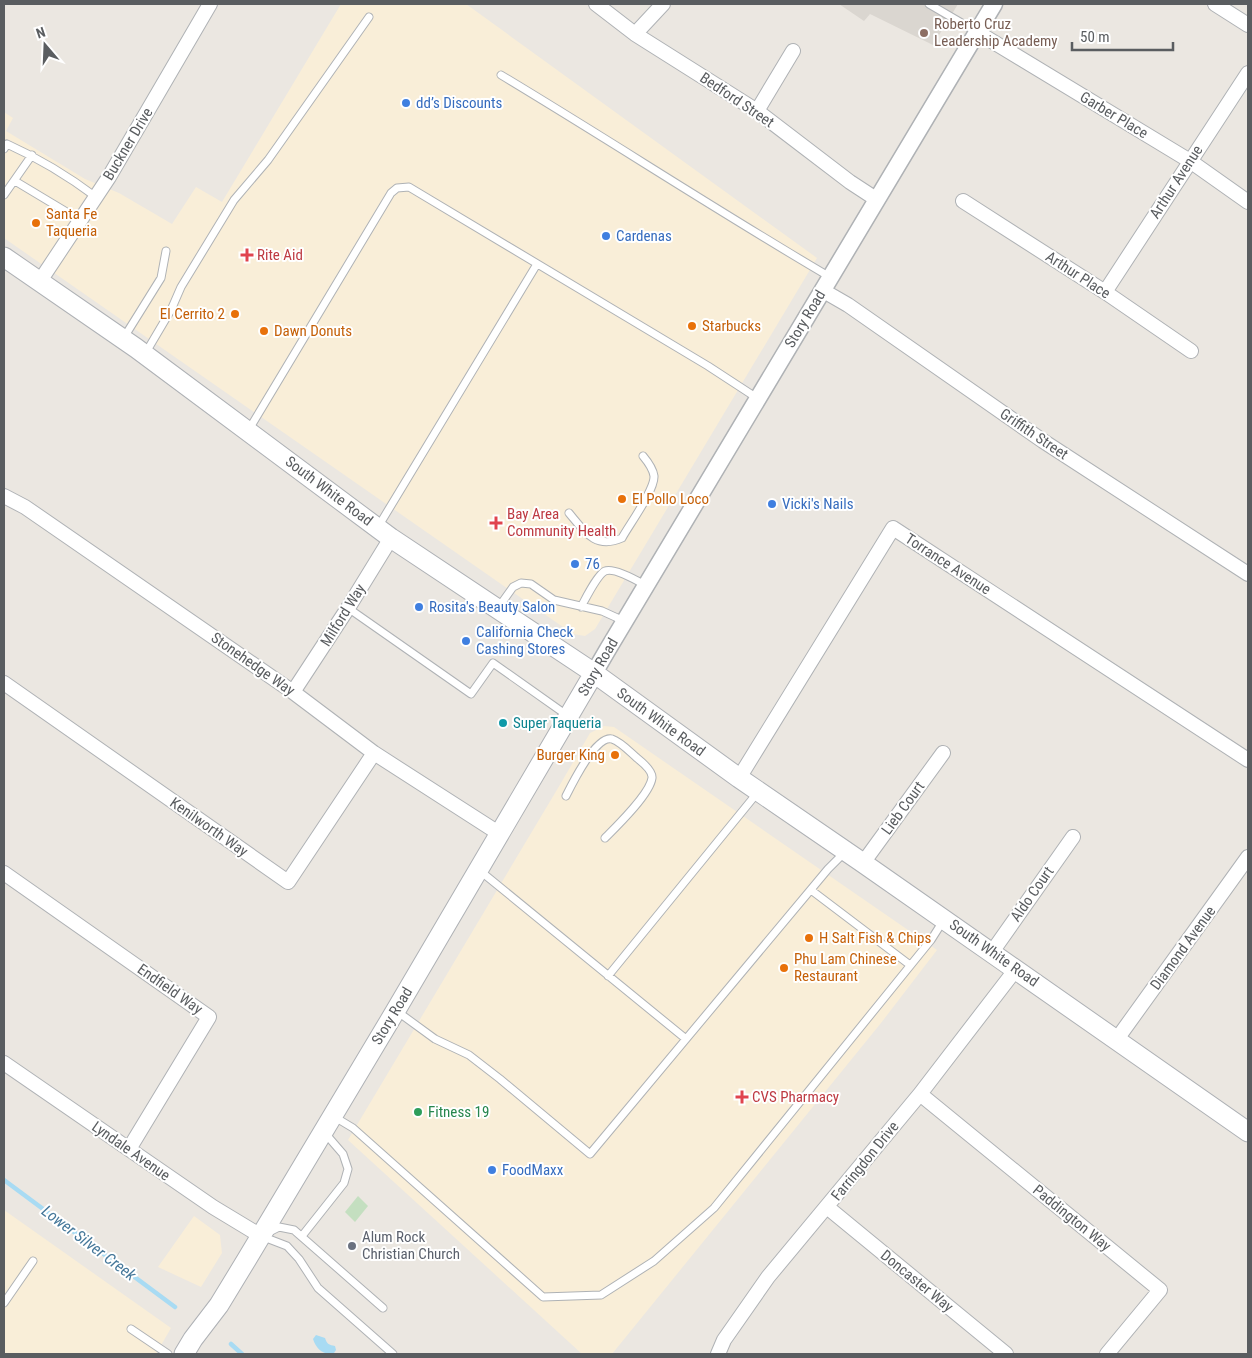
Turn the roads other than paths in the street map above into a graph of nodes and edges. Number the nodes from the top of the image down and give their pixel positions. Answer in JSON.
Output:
{"nodes":[{"id":1,"x":210,"y":4,"type":"edge"},
{"id":2,"x":596,"y":4,"type":"edge"},
{"id":3,"x":663,"y":4,"type":"edge"},
{"id":4,"x":929,"y":4,"type":"edge"},
{"id":5,"x":994,"y":4,"type":"edge"},
{"id":6,"x":1215,"y":4,"type":"edge"},
{"id":7,"x":369,"y":17,"type":"dead end"},
{"id":8,"x":1248,"y":25,"type":"edge"},
{"id":9,"x":977,"y":32,"type":"junction"},
{"id":10,"x":635,"y":34,"type":"junction"},
{"id":11,"x":793,"y":51,"type":"dead end"},
{"id":12,"x":1248,"y":73,"type":"edge"},
{"id":13,"x":501,"y":76,"type":"dead end"},
{"id":14,"x":757,"y":111,"type":"junction"},
{"id":15,"x":4,"y":149,"type":"edge"},
{"id":16,"x":32,"y":155,"type":"junction"},
{"id":17,"x":1190,"y":161,"type":"junction"},
{"id":18,"x":15,"y":181,"type":"junction"},
{"id":19,"x":4,"y":195,"type":"edge"},
{"id":20,"x":96,"y":197,"type":"junction"},
{"id":21,"x":876,"y":199,"type":"junction"},
{"id":22,"x":963,"y":201,"type":"dead end"},
{"id":23,"x":1248,"y":202,"type":"edge"},
{"id":24,"x":80,"y":220,"type":"junction"},
{"id":25,"x":166,"y":251,"type":"dead end"},
{"id":26,"x":4,"y":257,"type":"edge"},
{"id":27,"x":537,"y":264,"type":"junction"},
{"id":28,"x":40,"y":281,"type":"junction"},
{"id":29,"x":826,"y":283,"type":"junction"},
{"id":30,"x":1106,"y":292,"type":"junction"},
{"id":31,"x":123,"y":339,"type":"junction"},
{"id":32,"x":1191,"y":351,"type":"dead end"},
{"id":33,"x":144,"y":354,"type":"junction"},
{"id":34,"x":758,"y":398,"type":"junction"},
{"id":35,"x":248,"y":431,"type":"junction"},
{"id":36,"x":643,"y":456,"type":"dead end"},
{"id":37,"x":4,"y":496,"type":"edge"},
{"id":38,"x":568,"y":513,"type":"dead end"},
{"id":39,"x":385,"y":533,"type":"junction"},
{"id":40,"x":1246,"y":569,"type":"edge"},
{"id":41,"x":646,"y":586,"type":"junction"},
{"id":42,"x":581,"y":607,"type":"junction"},
{"id":43,"x":348,"y":608,"type":"junction"},
{"id":44,"x":497,"y":608,"type":"junction"},
{"id":45,"x":624,"y":621,"type":"junction"},
{"id":46,"x":594,"y":673,"type":"junction"},
{"id":47,"x":4,"y":682,"type":"edge"},
{"id":48,"x":293,"y":692,"type":"junction"},
{"id":49,"x":569,"y":716,"type":"junction"},
{"id":50,"x":374,"y":752,"type":"junction"},
{"id":51,"x":943,"y":754,"type":"dead end"},
{"id":52,"x":1248,"y":760,"type":"edge"},
{"id":53,"x":739,"y":778,"type":"junction"},
{"id":54,"x":758,"y":791,"type":"junction"},
{"id":55,"x":566,"y":796,"type":"dead end"},
{"id":56,"x":500,"y":834,"type":"junction"},
{"id":57,"x":1073,"y":837,"type":"dead end"},
{"id":58,"x":606,"y":838,"type":"dead end"},
{"id":59,"x":846,"y":851,"type":"junction"},
{"id":60,"x":1248,"y":857,"type":"edge"},
{"id":61,"x":863,"y":862,"type":"junction"},
{"id":62,"x":478,"y":870,"type":"junction"},
{"id":63,"x":4,"y":873,"type":"edge"},
{"id":64,"x":811,"y":890,"type":"junction"},
{"id":65,"x":945,"y":919,"type":"junction"},
{"id":66,"x":992,"y":952,"type":"junction"},
{"id":67,"x":910,"y":965,"type":"junction"},
{"id":68,"x":1016,"y":969,"type":"junction"},
{"id":69,"x":608,"y":976,"type":"junction"},
{"id":70,"x":396,"y":1010,"type":"junction"},
{"id":71,"x":686,"y":1039,"type":"junction"},
{"id":72,"x":1117,"y":1039,"type":"junction"},
{"id":73,"x":4,"y":1063,"type":"edge"},
{"id":74,"x":920,"y":1094,"type":"junction"},
{"id":75,"x":328,"y":1123,"type":"junction"},
{"id":76,"x":1246,"y":1127,"type":"edge"},
{"id":77,"x":129,"y":1149,"type":"junction"},
{"id":78,"x":827,"y":1207,"type":"junction"},
{"id":79,"x":261,"y":1236,"type":"junction"},
{"id":80,"x":302,"y":1236,"type":"junction"},
{"id":81,"x":33,"y":1261,"type":"dead end"},
{"id":82,"x":4,"y":1303,"type":"edge"},
{"id":83,"x":383,"y":1308,"type":"dead end"},
{"id":84,"x":131,"y":1329,"type":"dead end"},
{"id":85,"x":168,"y":1354,"type":"edge"},
{"id":86,"x":184,"y":1354,"type":"edge"},
{"id":87,"x":393,"y":1354,"type":"edge"},
{"id":88,"x":718,"y":1354,"type":"edge"},
{"id":89,"x":1006,"y":1354,"type":"edge"},
{"id":90,"x":1107,"y":1354,"type":"edge"}],
"edges":[{"from":1,"to":20,"type":"street","name":"Buckner Drive"},
{"from":2,"to":10,"type":"street","name":"Bedford Street"},
{"from":3,"to":10,"type":"street"},
{"from":4,"to":9,"type":"lane"},
{"from":5,"to":9,"type":"street","name":"Story Road"},
{"from":6,"to":8,"type":"street"},
{"from":7,"to":33,"type":"lane"},
{"from":9,"to":17,"type":"street","name":"Garber Place"},
{"from":9,"to":21,"type":"street","name":"Story Road"},
{"from":10,"to":14,"type":"street","name":"Bedford Street"},
{"from":11,"to":14,"type":"street"},
{"from":12,"to":17,"type":"street","name":"Arthur Avenue"},
{"from":13,"to":29,"type":"lane"},
{"from":14,"to":21,"type":"street","name":"Bedford Street"},
{"from":15,"to":16,"type":"lane"},
{"from":16,"to":18,"type":"lane"},
{"from":16,"to":20,"type":"lane"},
{"from":17,"to":23,"type":"street","name":"Garber Place"},
{"from":17,"to":30,"type":"street","name":"Arthur Avenue"},
{"from":18,"to":19,"type":"lane"},
{"from":18,"to":24,"type":"lane"},
{"from":20,"to":24,"type":"street","name":"Buckner Drive"},
{"from":21,"to":29,"type":"street","name":"Story Road"},
{"from":22,"to":30,"type":"street","name":"Arthur Place"},
{"from":24,"to":28,"type":"street","name":"Buckner Drive"},
{"from":25,"to":31,"type":"lane"},
{"from":26,"to":28,"type":"main road","name":"South White Road"},
{"from":27,"to":34,"type":"lane"},
{"from":27,"to":35,"type":"lane"},
{"from":27,"to":39,"type":"lane"},
{"from":28,"to":31,"type":"main road","name":"South White Road"},
{"from":29,"to":34,"type":"street","name":"Story Road"},
{"from":29,"to":40,"type":"street","name":"Griffith Street"},
{"from":30,"to":32,"type":"street","name":"Arthur Place"},
{"from":31,"to":33,"type":"main road","name":"South White Road"},
{"from":33,"to":35,"type":"main road","name":"South White Road"},
{"from":34,"to":41,"type":"street","name":"Story Road"},
{"from":35,"to":39,"type":"main road","name":"South White Road"},
{"from":36,"to":38,"type":"lane"},
{"from":37,"to":48,"type":"street","name":"Stonehedge Way"},
{"from":39,"to":43,"type":"street","name":"Milford Way"},
{"from":39,"to":44,"type":"main road","name":"South White Road"},
{"from":41,"to":42,"type":"lane"},
{"from":41,"to":45,"type":"street","name":"Story Road"},
{"from":42,"to":44,"type":"lane"},
{"from":42,"to":45,"type":"lane"},
{"from":43,"to":48,"type":"street","name":"Milford Way"},
{"from":43,"to":49,"type":"lane"},
{"from":44,"to":46,"type":"main road","name":"South White Road"},
{"from":45,"to":46,"type":"street","name":"Story Road"},
{"from":46,"to":49,"type":"main road","name":"Story Road"},
{"from":46,"to":53,"type":"main road","name":"South White Road"},
{"from":47,"to":50,"type":"street","name":"Kenilworth Way"},
{"from":48,"to":50,"type":"street","name":"Stonehedge Way"},
{"from":49,"to":56,"type":"main road","name":"Story Road"},
{"from":50,"to":56,"type":"street","name":"Stonehedge Way"},
{"from":51,"to":61,"type":"street","name":"Lieb Court"},
{"from":52,"to":53,"type":"street","name":"Torrance Avenue"},
{"from":53,"to":54,"type":"main road","name":"South White Road"},
{"from":54,"to":59,"type":"main road","name":"South White Road"},
{"from":54,"to":69,"type":"lane"},
{"from":55,"to":58,"type":"lane"},
{"from":56,"to":62,"type":"main road","name":"Story Road"},
{"from":57,"to":66,"type":"street","name":"Aldo Court"},
{"from":59,"to":61,"type":"main road","name":"South White Road"},
{"from":59,"to":64,"type":"lane"},
{"from":60,"to":72,"type":"street","name":"Diamond Avenue"},
{"from":61,"to":65,"type":"main road","name":"South White Road"},
{"from":62,"to":69,"type":"lane"},
{"from":62,"to":70,"type":"main road","name":"Story Road"},
{"from":63,"to":77,"type":"street","name":"Endfield Way"},
{"from":64,"to":67,"type":"lane"},
{"from":64,"to":71,"type":"lane"},
{"from":65,"to":66,"type":"main road","name":"South White Road"},
{"from":65,"to":67,"type":"lane"},
{"from":66,"to":68,"type":"main road","name":"South White Road"},
{"from":67,"to":75,"type":"lane"},
{"from":68,"to":72,"type":"main road","name":"South White Road"},
{"from":68,"to":74,"type":"street","name":"Farringdon Drive"},
{"from":69,"to":71,"type":"lane"},
{"from":70,"to":71,"type":"lane"},
{"from":70,"to":75,"type":"main road","name":"Story Road"},
{"from":72,"to":76,"type":"main road","name":"South White Road"},
{"from":73,"to":77,"type":"street","name":"Lyndale Avenue"},
{"from":74,"to":78,"type":"street","name":"Farringdon Drive"},
{"from":74,"to":90,"type":"street","name":"Paddington Way"},
{"from":75,"to":79,"type":"main road","name":"Story Road"},
{"from":75,"to":80,"type":"lane"},
{"from":77,"to":79,"type":"street","name":"Lyndale Avenue"},
{"from":78,"to":88,"type":"street","name":"Farringdon Drive"},
{"from":78,"to":89,"type":"street","name":"Doncaster Way"},
{"from":79,"to":80,"type":"lane"},
{"from":79,"to":86,"type":"main road","name":"Story Road"},
{"from":79,"to":87,"type":"lane"},
{"from":80,"to":83,"type":"lane"},
{"from":81,"to":82,"type":"lane"},
{"from":84,"to":85,"type":"lane"}]}
